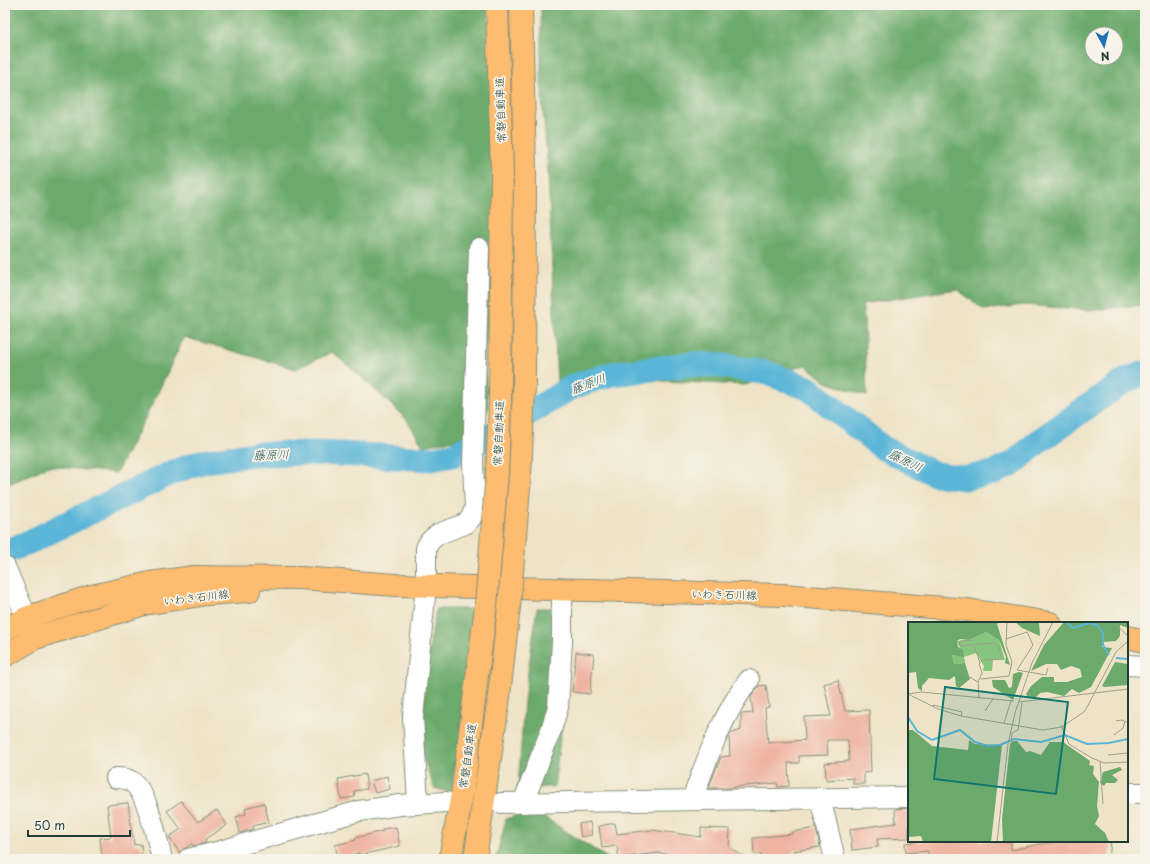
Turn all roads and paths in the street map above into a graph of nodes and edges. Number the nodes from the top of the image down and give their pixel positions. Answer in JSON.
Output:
{"nodes":[{"id":1,"x":497,"y":5,"type":"edge"},
{"id":2,"x":521,"y":5,"type":"edge"},
{"id":3,"x":480,"y":248,"type":"dead end"},
{"id":4,"x":5,"y":567,"type":"edge"},
{"id":5,"x":426,"y":586,"type":"junction"},
{"id":6,"x":562,"y":590,"type":"junction"},
{"id":7,"x":968,"y":616,"type":"edge"},
{"id":8,"x":1038,"y":622,"type":"edge"},
{"id":9,"x":31,"y":628,"type":"junction"},
{"id":10,"x":5,"y":630,"type":"edge"},
{"id":11,"x":1128,"y":637,"type":"edge"},
{"id":12,"x":1145,"y":641,"type":"edge"},
{"id":13,"x":5,"y":656,"type":"edge"},
{"id":14,"x":1128,"y":665,"type":"edge"},
{"id":15,"x":1145,"y":666,"type":"edge"},
{"id":16,"x":749,"y":680,"type":"dead end"},
{"id":17,"x":116,"y":778,"type":"dead end"},
{"id":18,"x":1128,"y":793,"type":"edge"},
{"id":19,"x":1145,"y":793,"type":"edge"},
{"id":20,"x":908,"y":797,"type":"edge"},
{"id":21,"x":820,"y":798,"type":"junction"},
{"id":22,"x":692,"y":800,"type":"junction"},
{"id":23,"x":446,"y":802,"type":"dead end"},
{"id":24,"x":501,"y":803,"type":"dead end"},
{"id":25,"x":523,"y":803,"type":"junction"},
{"id":26,"x":418,"y":804,"type":"junction"},
{"id":27,"x":162,"y":859,"type":"edge"},
{"id":28,"x":188,"y":859,"type":"edge"},
{"id":29,"x":450,"y":859,"type":"edge"},
{"id":30,"x":475,"y":859,"type":"edge"},
{"id":31,"x":835,"y":859,"type":"edge"}],
"edges":[{"from":1,"to":29,"type":"main road","name":"常磐自動車道","bridge":true},
{"from":2,"to":30,"type":"main road","name":"常磐自動車道","bridge":true},
{"from":3,"to":5,"type":"street"},
{"from":4,"to":9,"type":"street"},
{"from":5,"to":6,"type":"main road","name":"いわき石川線"},
{"from":5,"to":9,"type":"main road","name":"いわき石川線"},
{"from":5,"to":26,"type":"street"},
{"from":6,"to":7,"type":"main road","name":"いわき石川線"},
{"from":6,"to":25,"type":"street"},
{"from":7,"to":8,"type":"main road","name":"いわき石川線"},
{"from":9,"to":10,"type":"main road","name":"いわき石川線"},
{"from":9,"to":13,"type":"main road","name":"いわき石川線"},
{"from":11,"to":12,"type":"main road"},
{"from":14,"to":15,"type":"street"},
{"from":16,"to":22,"type":"street"},
{"from":17,"to":27,"type":"street"},
{"from":18,"to":19,"type":"street"},
{"from":20,"to":21,"type":"street"},
{"from":21,"to":22,"type":"street"},
{"from":21,"to":31,"type":"street"},
{"from":22,"to":25,"type":"street"},
{"from":23,"to":26,"type":"street"},
{"from":24,"to":25,"type":"street"},
{"from":26,"to":28,"type":"street"}]}
